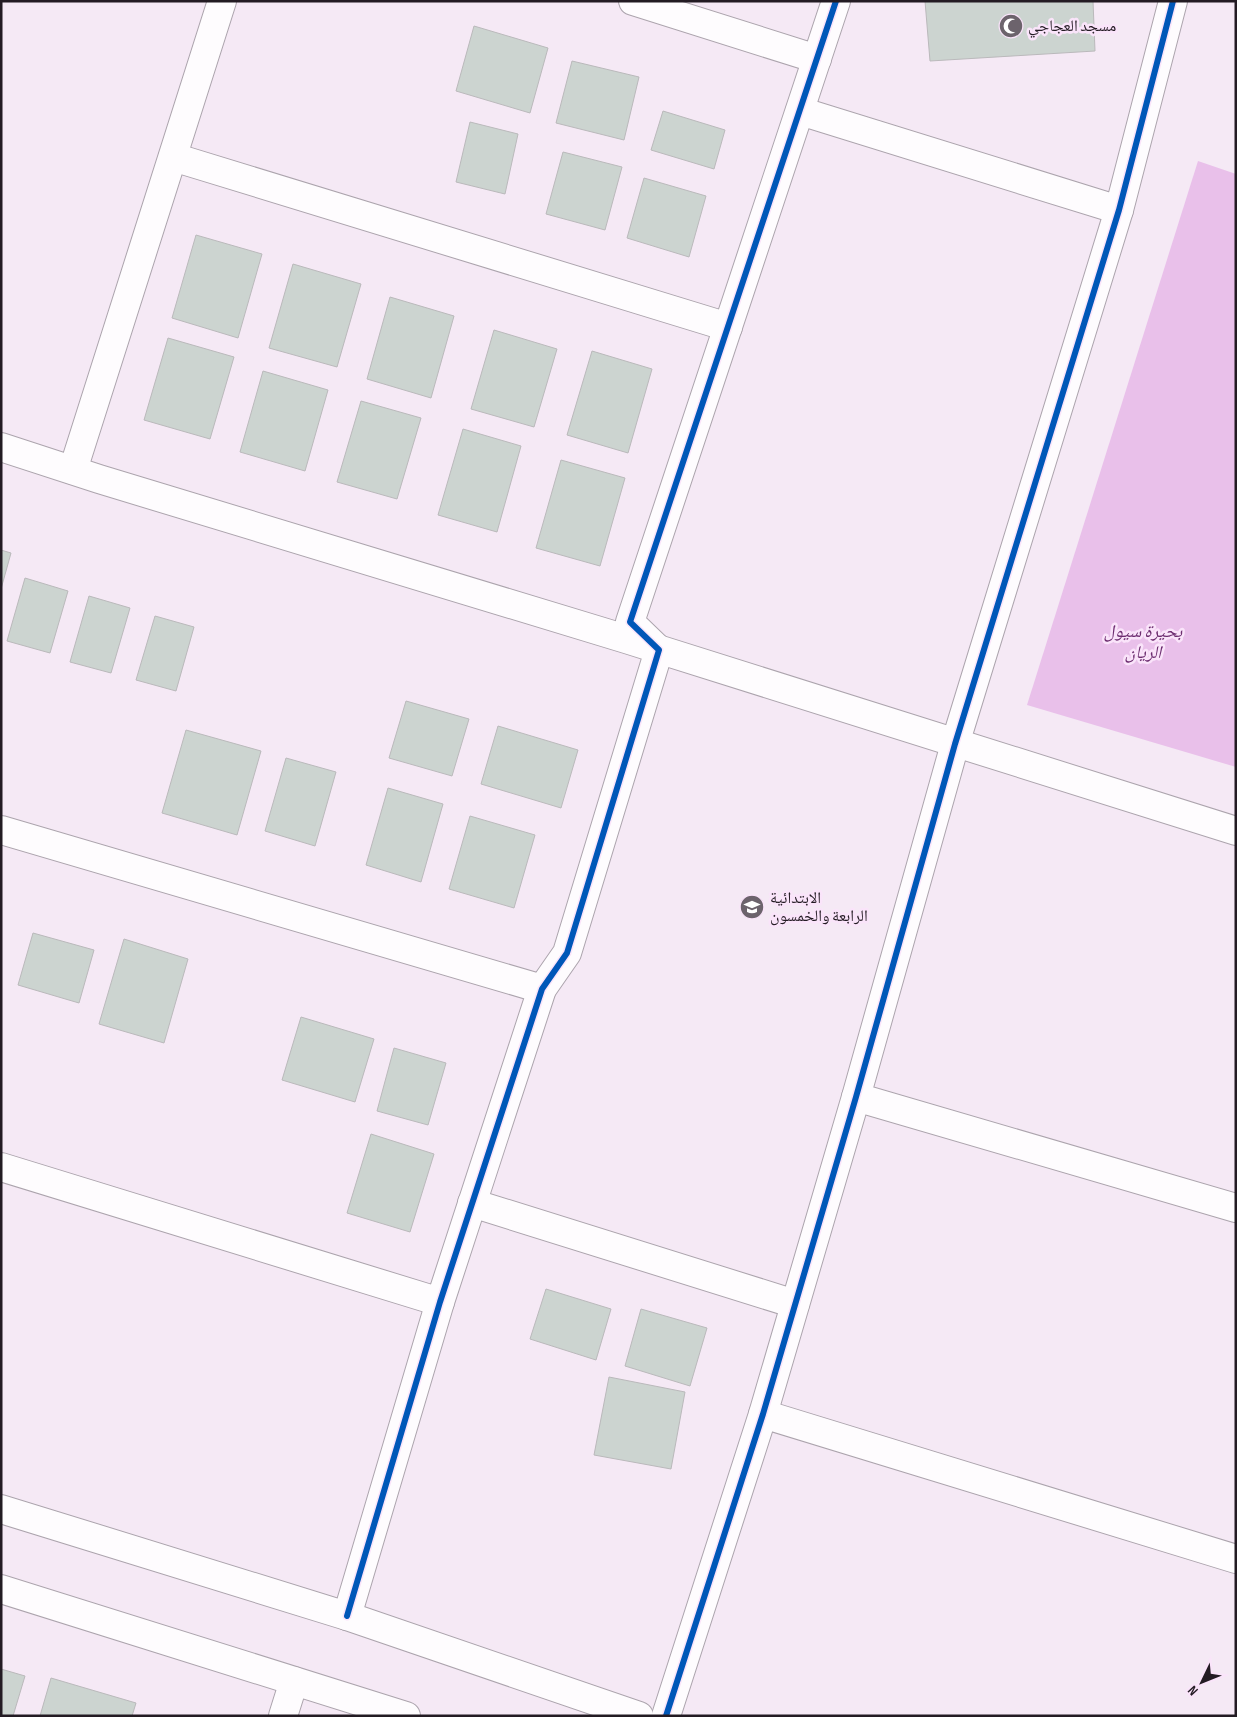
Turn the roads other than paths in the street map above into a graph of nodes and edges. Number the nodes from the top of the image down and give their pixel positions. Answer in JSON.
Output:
{"nodes":[{"id":1,"x":222,"y":1,"type":"edge"},
{"id":2,"x":633,"y":1,"type":"edge"},
{"id":3,"x":836,"y":1,"type":"edge"},
{"id":4,"x":1173,"y":1,"type":"edge"},
{"id":5,"x":817,"y":59,"type":"junction"},
{"id":6,"x":800,"y":111,"type":"junction"},
{"id":7,"x":172,"y":157,"type":"junction"},
{"id":8,"x":1119,"y":210,"type":"junction"},
{"id":9,"x":728,"y":327,"type":"junction"},
{"id":10,"x":1,"y":447,"type":"edge"},
{"id":11,"x":73,"y":470,"type":"junction"},
{"id":12,"x":660,"y":650,"type":"junction"},
{"id":13,"x":955,"y":744,"type":"junction"},
{"id":14,"x":1,"y":830,"type":"edge"},
{"id":15,"x":1236,"y":831,"type":"edge"},
{"id":16,"x":542,"y":989,"type":"junction"},
{"id":17,"x":856,"y":1097,"type":"junction"},
{"id":18,"x":1,"y":1167,"type":"edge"},
{"id":19,"x":472,"y":1203,"type":"junction"},
{"id":20,"x":1236,"y":1208,"type":"edge"},
{"id":21,"x":440,"y":1302,"type":"junction"},
{"id":22,"x":795,"y":1304,"type":"junction"},
{"id":23,"x":763,"y":1414,"type":"junction"},
{"id":24,"x":1,"y":1510,"type":"edge"},
{"id":25,"x":1236,"y":1559,"type":"edge"},
{"id":26,"x":1,"y":1589,"type":"edge"},
{"id":27,"x":347,"y":1616,"type":"junction"},
{"id":28,"x":294,"y":1681,"type":"junction"},
{"id":29,"x":283,"y":1716,"type":"edge"},
{"id":30,"x":406,"y":1716,"type":"edge"},
{"id":31,"x":639,"y":1716,"type":"edge"},
{"id":32,"x":666,"y":1716,"type":"edge"}],
"edges":[{"from":1,"to":7,"type":"street"},
{"from":2,"to":5,"type":"street"},
{"from":3,"to":5,"type":"street"},
{"from":4,"to":8,"type":"street"},
{"from":5,"to":6,"type":"street"},
{"from":6,"to":8,"type":"street"},
{"from":6,"to":9,"type":"street"},
{"from":7,"to":9,"type":"street"},
{"from":7,"to":11,"type":"street"},
{"from":8,"to":13,"type":"street"},
{"from":9,"to":12,"type":"street"},
{"from":10,"to":11,"type":"street"},
{"from":11,"to":12,"type":"street"},
{"from":12,"to":13,"type":"street"},
{"from":12,"to":16,"type":"street"},
{"from":13,"to":15,"type":"street"},
{"from":13,"to":17,"type":"street"},
{"from":14,"to":16,"type":"street"},
{"from":16,"to":19,"type":"street"},
{"from":17,"to":20,"type":"street"},
{"from":17,"to":22,"type":"street"},
{"from":18,"to":21,"type":"street"},
{"from":19,"to":21,"type":"street"},
{"from":19,"to":22,"type":"street"},
{"from":21,"to":27,"type":"street"},
{"from":22,"to":23,"type":"street"},
{"from":23,"to":25,"type":"street"},
{"from":23,"to":32,"type":"street"},
{"from":24,"to":27,"type":"street"},
{"from":26,"to":28,"type":"street"},
{"from":27,"to":31,"type":"street"},
{"from":28,"to":29,"type":"street"},
{"from":28,"to":30,"type":"street"}]}
